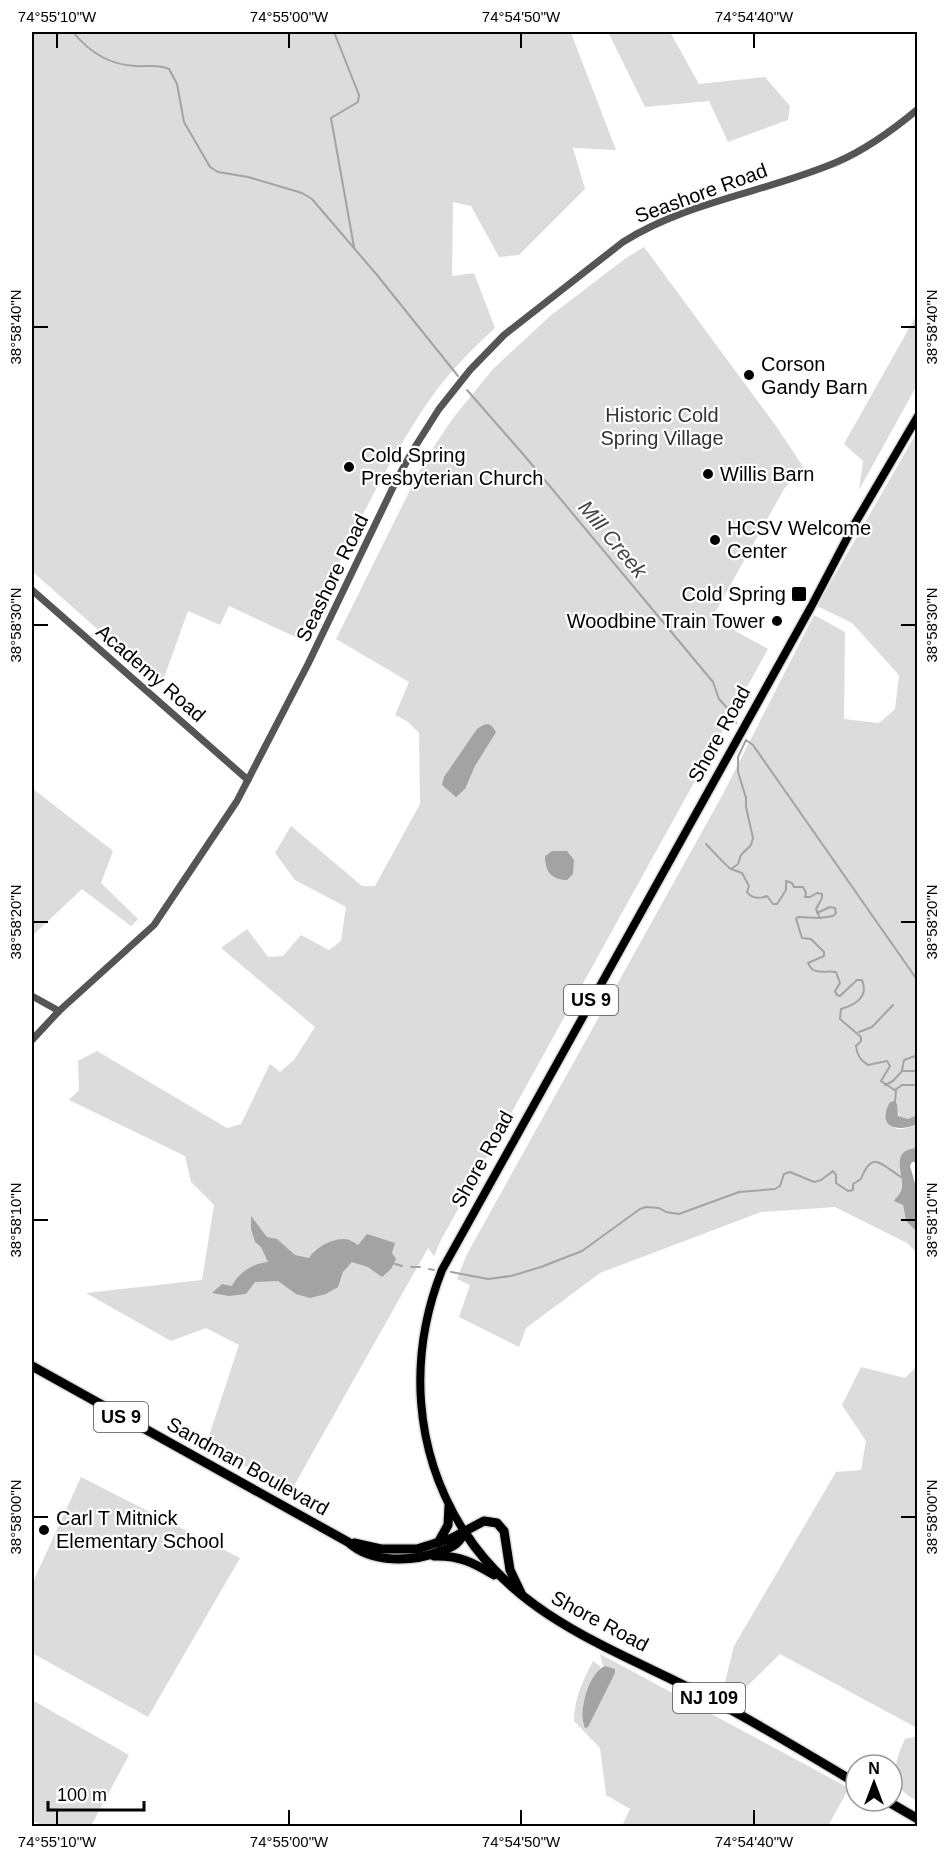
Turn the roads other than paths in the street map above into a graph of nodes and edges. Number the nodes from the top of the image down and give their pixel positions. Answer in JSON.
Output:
{"nodes":[{"id":1,"x":918,"y":109,"type":"edge"},
{"id":2,"x":918,"y":416,"type":"edge"},
{"id":3,"x":32,"y":590,"type":"edge"},
{"id":4,"x":248,"y":780,"type":"junction"},
{"id":5,"x":32,"y":996,"type":"edge"},
{"id":6,"x":59,"y":1011,"type":"junction"},
{"id":7,"x":32,"y":1040,"type":"edge"},
{"id":8,"x":33,"y":1368,"type":"edge"},
{"id":9,"x":449,"y":1506,"type":"junction"},
{"id":10,"x":464,"y":1530,"type":"junction"},
{"id":11,"x":348,"y":1542,"type":"junction"},
{"id":12,"x":438,"y":1543,"type":"junction"},
{"id":13,"x":420,"y":1557,"type":"junction"},
{"id":14,"x":502,"y":1579,"type":"junction"},
{"id":15,"x":523,"y":1598,"type":"junction"},
{"id":16,"x":844,"y":1776,"type":"edge"},
{"id":17,"x":904,"y":1811,"type":"edge"},
{"id":18,"x":918,"y":1819,"type":"edge"}],
"edges":[{"from":1,"to":4,"type":"street","name":"Seashore Road"},
{"from":2,"to":9,"type":"main road","name":"Shore Road","number":"US 9"},
{"from":3,"to":4,"type":"street","name":"Academy Road"},
{"from":4,"to":6,"type":"street","name":"Seashore Road"},
{"from":5,"to":6,"type":"street"},
{"from":6,"to":7,"type":"street","name":"Seashore Road"},
{"from":8,"to":11,"type":"highway","name":"Sandman Boulevard","number":"US 9"},
{"from":9,"to":10,"type":"main road","name":"Shore Road","number":"US 9"},
{"from":9,"to":12,"type":"highway"},
{"from":10,"to":12,"type":"highway","name":"Sandman Boulevard"},
{"from":10,"to":13,"type":"highway","name":"Sandman Boulevard","number":"US 9"},
{"from":10,"to":14,"type":"highway","name":"Shore Road","number":"NJ 109"},
{"from":10,"to":15,"type":"highway"},
{"from":11,"to":12,"type":"highway","name":"Sandman Boulevard","number":"US 9"},
{"from":11,"to":13,"type":"highway","name":"Sandman Boulevard","number":"US 9"},
{"from":13,"to":14,"type":"highway"},
{"from":14,"to":15,"type":"highway","name":"Shore Road","number":"NJ 109"},
{"from":15,"to":16,"type":"highway","name":"Shore Road","number":"NJ 109"},
{"from":17,"to":18,"type":"highway"}]}
